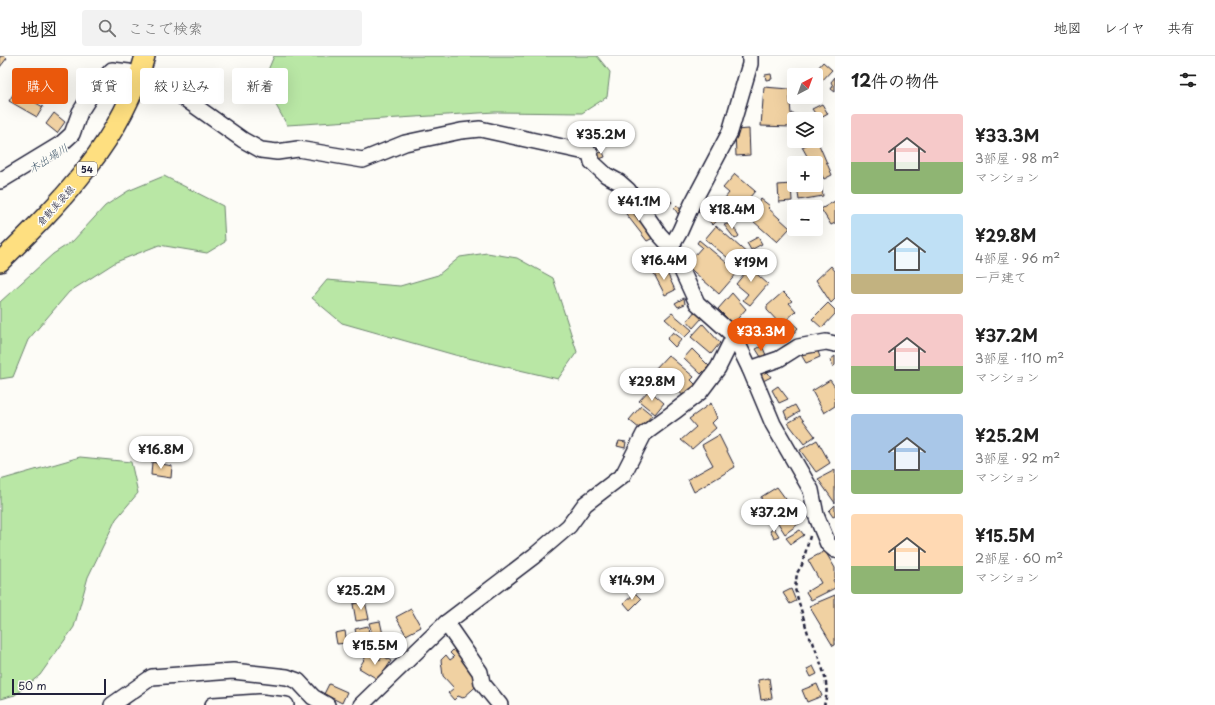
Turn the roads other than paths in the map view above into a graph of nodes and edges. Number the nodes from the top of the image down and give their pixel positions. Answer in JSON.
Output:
{"nodes":[{"id":1,"x":145,"y":56,"type":"edge"},
{"id":2,"x":750,"y":56,"type":"edge"},
{"id":3,"x":85,"y":104,"type":"edge"},
{"id":4,"x":192,"y":104,"type":"edge"},
{"id":5,"x":0,"y":181,"type":"edge"},
{"id":6,"x":671,"y":247,"type":"junction"},
{"id":7,"x":0,"y":262,"type":"edge"},
{"id":8,"x":734,"y":336,"type":"junction"},
{"id":9,"x":835,"y":344,"type":"edge"},
{"id":10,"x":750,"y":369,"type":"junction"},
{"id":11,"x":835,"y":550,"type":"edge"},
{"id":12,"x":446,"y":623,"type":"junction"},
{"id":13,"x":112,"y":705,"type":"edge"},
{"id":14,"x":213,"y":705,"type":"edge"},
{"id":15,"x":286,"y":705,"type":"edge"},
{"id":16,"x":327,"y":705,"type":"edge"},
{"id":17,"x":361,"y":705,"type":"edge"},
{"id":18,"x":500,"y":705,"type":"edge"}],
"edges":[{"from":1,"to":7,"type":"main road","name":"倉敷美袋線","number":"54"},
{"from":2,"to":6,"type":"street"},
{"from":3,"to":5,"type":"street"},
{"from":4,"to":6,"type":"street"},
{"from":6,"to":8,"type":"street"},
{"from":8,"to":10,"type":"street"},
{"from":8,"to":12,"type":"street"},
{"from":9,"to":10,"type":"street"},
{"from":10,"to":11,"type":"street"},
{"from":12,"to":17,"type":"street"},
{"from":12,"to":18,"type":"street"},
{"from":13,"to":16,"type":"street"},
{"from":14,"to":15,"type":"street"}]}
